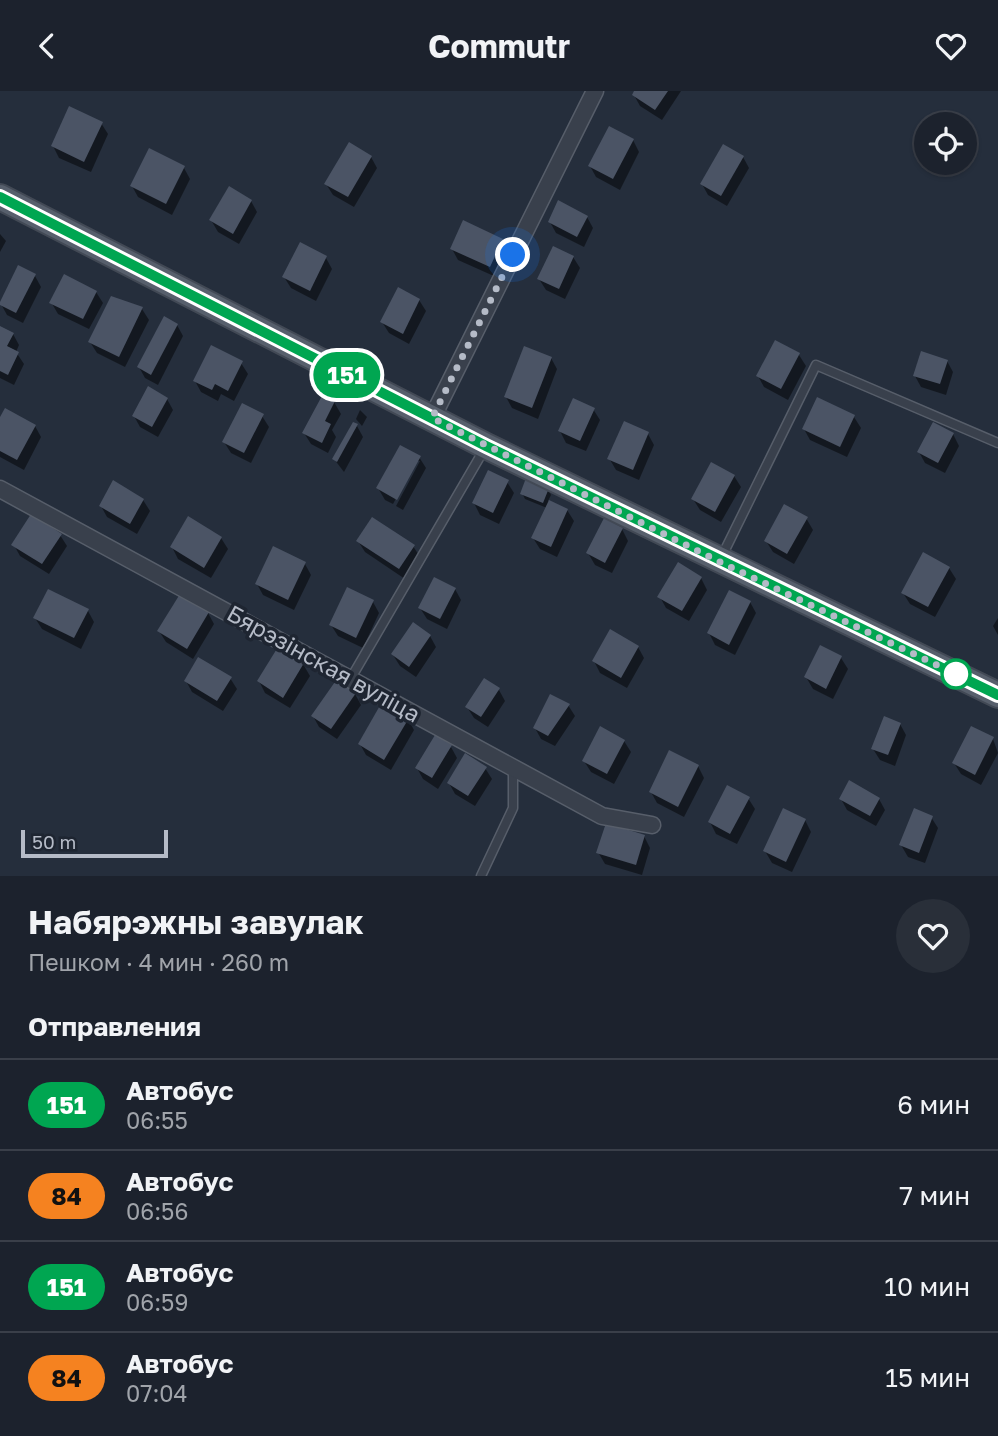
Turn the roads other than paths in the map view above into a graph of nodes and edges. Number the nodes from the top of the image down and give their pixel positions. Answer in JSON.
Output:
{"nodes":[{"id":1,"x":595,"y":91,"type":"edge"},
{"id":2,"x":0,"y":197,"type":"edge"},
{"id":3,"x":432,"y":418,"type":"junction"},
{"id":4,"x":998,"y":443,"type":"edge"},
{"id":5,"x":486,"y":446,"type":"junction"},
{"id":6,"x":0,"y":489,"type":"edge"},
{"id":7,"x":720,"y":562,"type":"junction"},
{"id":8,"x":351,"y":678,"type":"junction"},
{"id":9,"x":998,"y":695,"type":"edge"},
{"id":10,"x":513,"y":767,"type":"junction"},
{"id":11,"x":652,"y":825,"type":"dead end"},
{"id":12,"x":483,"y":874,"type":"edge"}],
"edges":[{"from":1,"to":3,"type":"street"},
{"from":2,"to":3,"type":"main road"},
{"from":3,"to":5,"type":"main road"},
{"from":4,"to":7,"type":"lane"},
{"from":5,"to":7,"type":"main road"},
{"from":5,"to":8,"type":"lane"},
{"from":6,"to":8,"type":"street","name":"Бярэзінская вуліца"},
{"from":7,"to":9,"type":"main road"},
{"from":8,"to":10,"type":"street","name":"Бярэзінская вуліца"},
{"from":10,"to":11,"type":"street","name":"Бярэзінская вуліца"},
{"from":10,"to":12,"type":"lane"}]}
